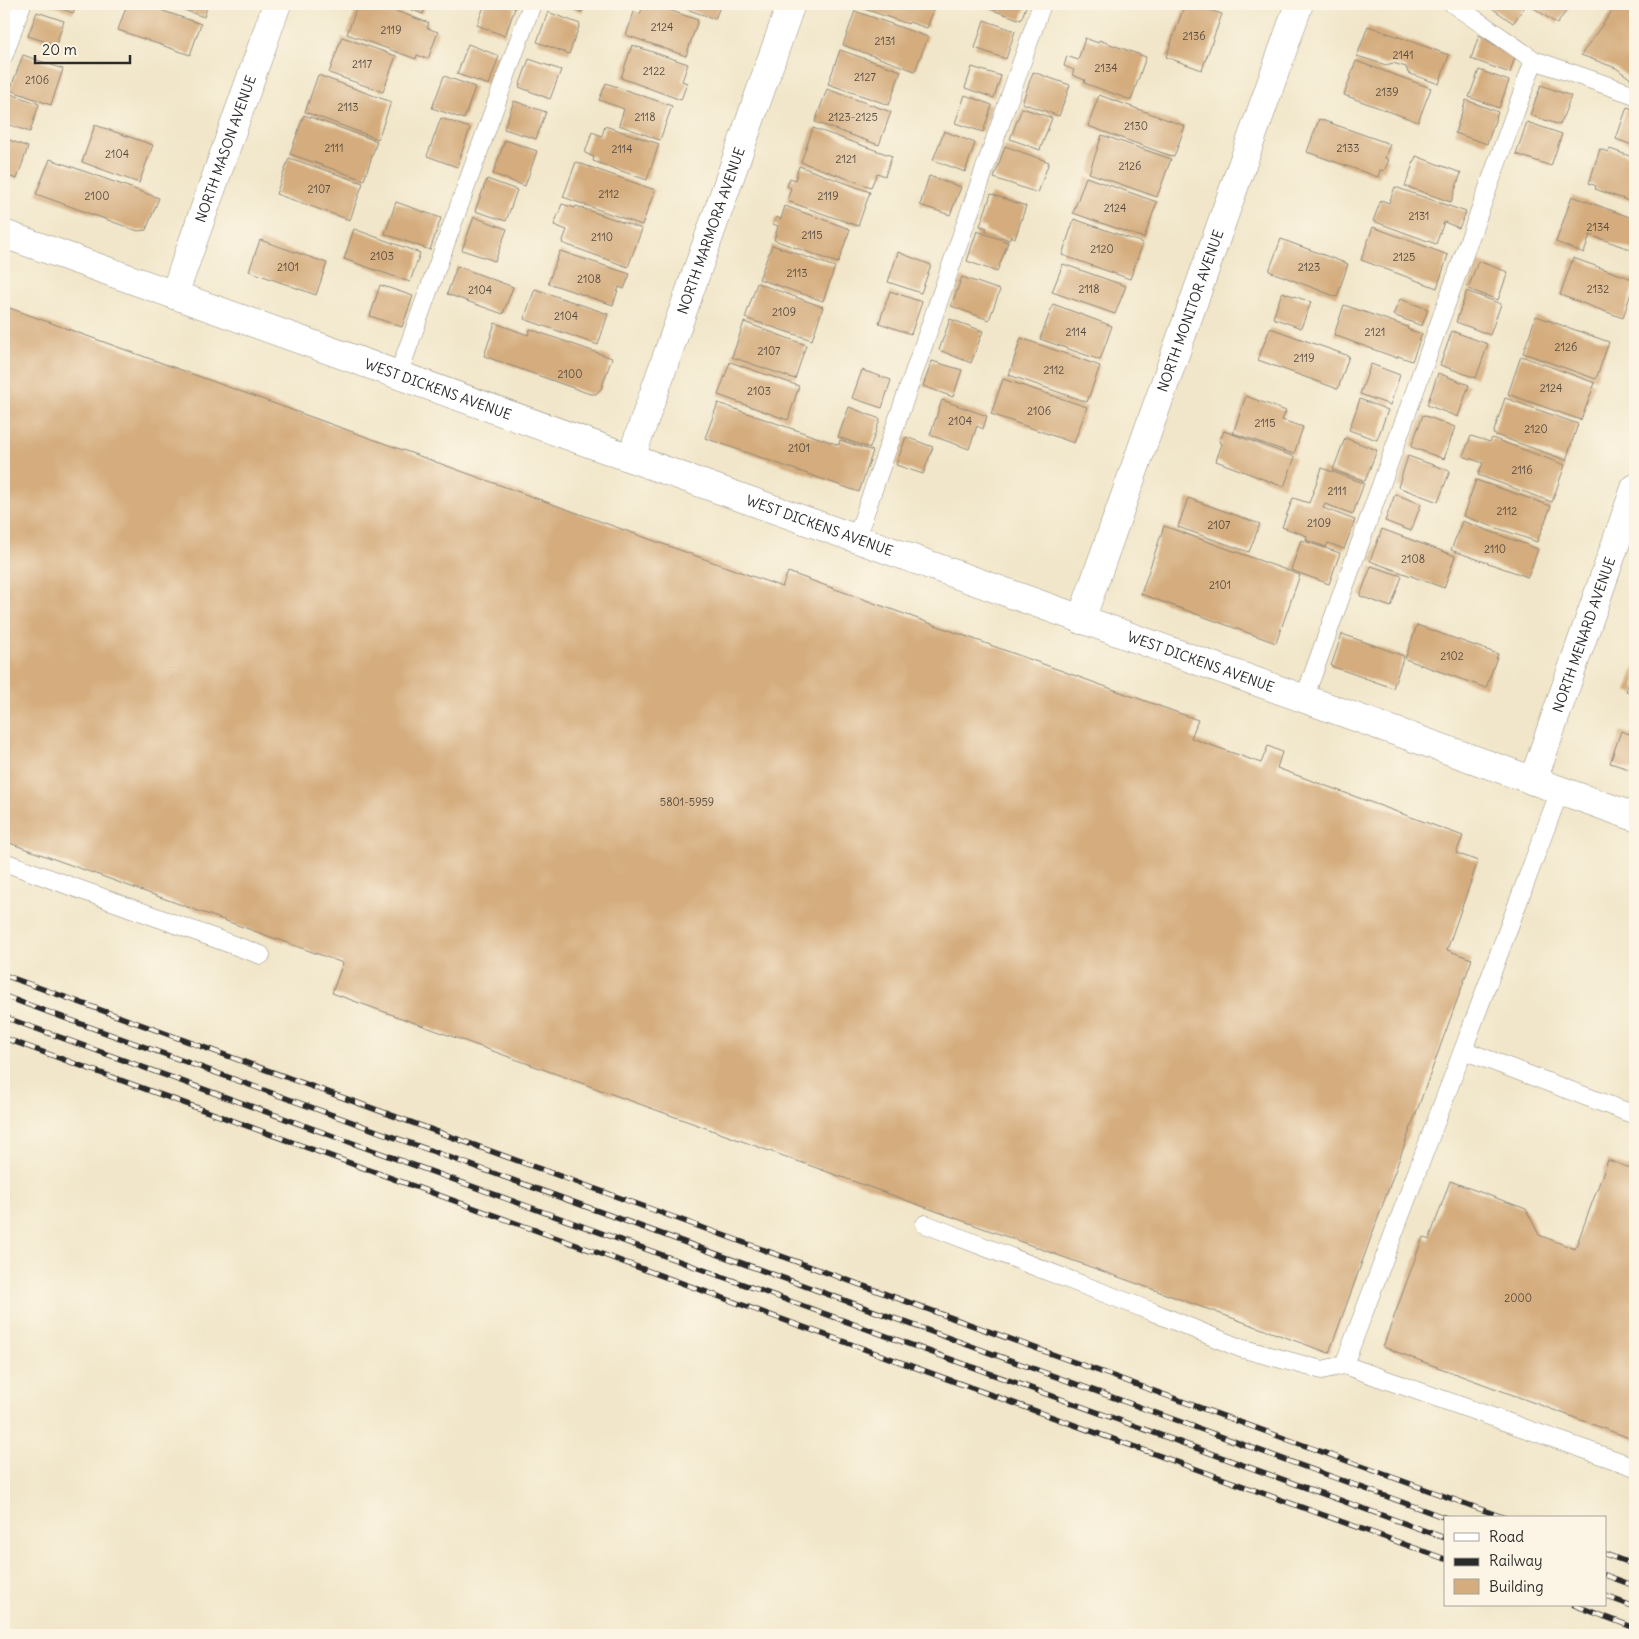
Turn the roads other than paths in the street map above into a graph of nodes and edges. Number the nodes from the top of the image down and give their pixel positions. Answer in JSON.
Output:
{"nodes":[{"id":1,"x":22,"y":4,"type":"edge"},
{"id":2,"x":277,"y":4,"type":"edge"},
{"id":3,"x":532,"y":4,"type":"edge"},
{"id":4,"x":791,"y":4,"type":"edge"},
{"id":5,"x":1042,"y":4,"type":"edge"},
{"id":6,"x":1299,"y":4,"type":"edge"},
{"id":7,"x":1453,"y":4,"type":"edge"},
{"id":8,"x":4,"y":56,"type":"edge"},
{"id":9,"x":1534,"y":60,"type":"junction"},
{"id":10,"x":1635,"y":95,"type":"edge"},
{"id":11,"x":4,"y":234,"type":"edge"},
{"id":12,"x":174,"y":295,"type":"junction"},
{"id":13,"x":398,"y":376,"type":"junction"},
{"id":14,"x":631,"y":458,"type":"junction"},
{"id":15,"x":1635,"y":488,"type":"edge"},
{"id":16,"x":856,"y":539,"type":"junction"},
{"id":17,"x":1081,"y":620,"type":"junction"},
{"id":18,"x":1304,"y":699,"type":"junction"},
{"id":19,"x":1533,"y":780,"type":"junction"},
{"id":20,"x":1560,"y":790,"type":"junction"},
{"id":21,"x":1635,"y":817,"type":"edge"},
{"id":22,"x":4,"y":862,"type":"edge"},
{"id":23,"x":261,"y":955,"type":"dead end"},
{"id":24,"x":1463,"y":1050,"type":"junction"},
{"id":25,"x":1635,"y":1114,"type":"edge"},
{"id":26,"x":925,"y":1224,"type":"dead end"},
{"id":27,"x":1344,"y":1365,"type":"junction"},
{"id":28,"x":1635,"y":1467,"type":"edge"}],
"edges":[{"from":1,"to":8,"type":"lane"},
{"from":2,"to":12,"type":"street","name":"NORTH MASON AVENUE"},
{"from":3,"to":13,"type":"lane"},
{"from":4,"to":14,"type":"street","name":"NORTH MARMORA AVENUE"},
{"from":5,"to":16,"type":"lane"},
{"from":6,"to":17,"type":"street","name":"NORTH MONITOR AVENUE"},
{"from":7,"to":9,"type":"lane"},
{"from":9,"to":10,"type":"lane"},
{"from":9,"to":18,"type":"lane"},
{"from":11,"to":12,"type":"street","name":"WEST DICKENS AVENUE"},
{"from":12,"to":13,"type":"street","name":"WEST DICKENS AVENUE"},
{"from":13,"to":14,"type":"street","name":"WEST DICKENS AVENUE"},
{"from":14,"to":16,"type":"street","name":"WEST DICKENS AVENUE"},
{"from":15,"to":19,"type":"street","name":"NORTH MENARD AVENUE"},
{"from":16,"to":17,"type":"street","name":"WEST DICKENS AVENUE"},
{"from":17,"to":18,"type":"street","name":"WEST DICKENS AVENUE"},
{"from":18,"to":19,"type":"street","name":"WEST DICKENS AVENUE"},
{"from":19,"to":20,"type":"street","name":"WEST DICKENS AVENUE"},
{"from":20,"to":21,"type":"street","name":"WEST DICKENS AVENUE"},
{"from":20,"to":24,"type":"lane"},
{"from":22,"to":23,"type":"lane"},
{"from":24,"to":25,"type":"lane"},
{"from":24,"to":27,"type":"lane"},
{"from":26,"to":27,"type":"lane"},
{"from":27,"to":28,"type":"lane"}]}
